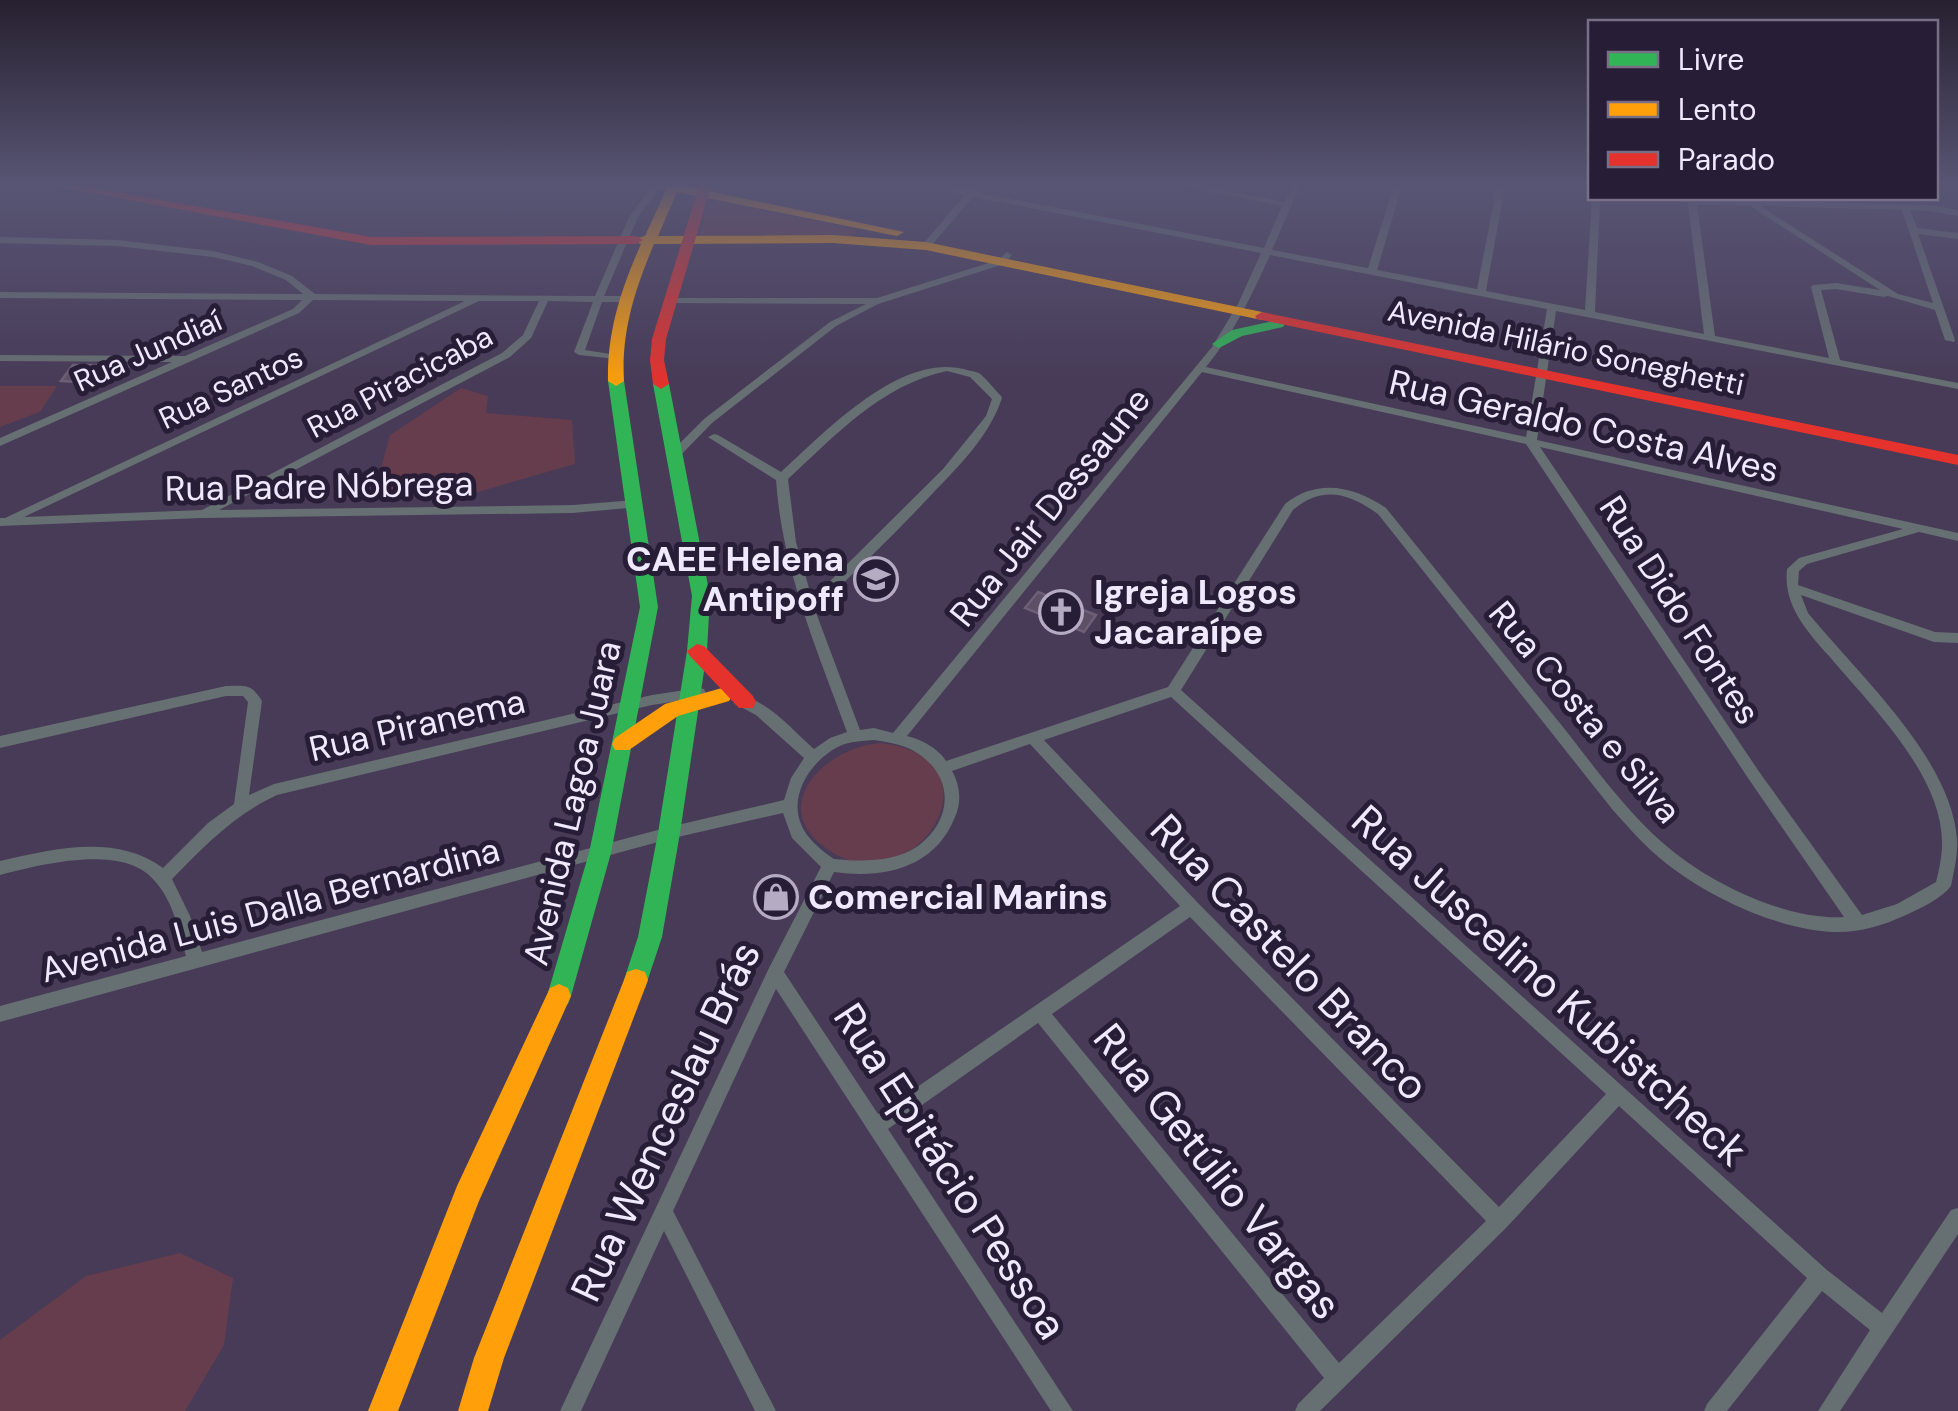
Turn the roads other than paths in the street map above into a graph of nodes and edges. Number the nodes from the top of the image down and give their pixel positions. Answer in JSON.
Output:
{"nodes":[{"id":1,"x":194,"y":252,"type":"edge"},
{"id":2,"x":618,"y":252,"type":"edge"},
{"id":3,"x":645,"y":252,"type":"edge"},
{"id":4,"x":686,"y":252,"type":"edge"},
{"id":5,"x":975,"y":252,"type":"edge"},
{"id":6,"x":1256,"y":252,"type":"edge"},
{"id":7,"x":1378,"y":252,"type":"edge"},
{"id":8,"x":1489,"y":252,"type":"edge"},
{"id":9,"x":1593,"y":252,"type":"edge"},
{"id":10,"x":1697,"y":252,"type":"edge"},
{"id":11,"x":1826,"y":252,"type":"edge"},
{"id":12,"x":1920,"y":252,"type":"edge"},
{"id":13,"x":1266,"y":254,"type":"junction"},
{"id":14,"x":1004,"y":258,"type":"junction"},
{"id":15,"x":1371,"y":273,"type":"junction"},
{"id":16,"x":1110,"y":280,"type":"junction"},
{"id":17,"x":1481,"y":293,"type":"junction"},
{"id":18,"x":0,"y":295,"type":"edge"},
{"id":19,"x":311,"y":296,"type":"junction"},
{"id":20,"x":1895,"y":296,"type":"junction"},
{"id":21,"x":480,"y":298,"type":"junction"},
{"id":22,"x":545,"y":298,"type":"junction"},
{"id":23,"x":600,"y":298,"type":"junction"},
{"id":24,"x":627,"y":299,"type":"junction"},
{"id":25,"x":1186,"y":299,"type":"junction"},
{"id":26,"x":670,"y":300,"type":"junction"},
{"id":27,"x":878,"y":301,"type":"junction"},
{"id":28,"x":1552,"y":306,"type":"junction"},
{"id":29,"x":1241,"y":308,"type":"junction"},
{"id":30,"x":1941,"y":311,"type":"junction"},
{"id":31,"x":1590,"y":314,"type":"junction"},
{"id":32,"x":1958,"y":317,"type":"edge"},
{"id":33,"x":1290,"y":322,"type":"junction"},
{"id":34,"x":1710,"y":339,"type":"junction"},
{"id":35,"x":1950,"y":340,"type":"dead end"},
{"id":36,"x":1218,"y":346,"type":"junction"},
{"id":37,"x":613,"y":357,"type":"junction"},
{"id":38,"x":0,"y":358,"type":"edge"},
{"id":39,"x":193,"y":359,"type":"junction"},
{"id":40,"x":1835,"y":362,"type":"junction"},
{"id":41,"x":1199,"y":368,"type":"junction"},
{"id":42,"x":1542,"y":371,"type":"junction"},
{"id":43,"x":1958,"y":386,"type":"edge"},
{"id":44,"x":714,"y":437,"type":"dead end"},
{"id":45,"x":0,"y":442,"type":"edge"},
{"id":46,"x":1531,"y":443,"type":"junction"},
{"id":47,"x":673,"y":456,"type":"junction"},
{"id":48,"x":1958,"y":456,"type":"edge"},
{"id":49,"x":782,"y":478,"type":"junction"},
{"id":50,"x":635,"y":504,"type":"junction"},
{"id":51,"x":202,"y":514,"type":"junction"},
{"id":52,"x":1,"y":522,"type":"edge"},
{"id":53,"x":1920,"y":528,"type":"junction"},
{"id":54,"x":1958,"y":537,"type":"edge"},
{"id":55,"x":1791,"y":588,"type":"junction"},
{"id":56,"x":810,"y":608,"type":"junction"},
{"id":57,"x":1958,"y":638,"type":"edge"},
{"id":58,"x":696,"y":651,"type":"junction"},
{"id":59,"x":1173,"y":690,"type":"junction"},
{"id":60,"x":722,"y":696,"type":"joint"},
{"id":61,"x":687,"y":699,"type":"junction"},
{"id":62,"x":746,"y":702,"type":"junction"},
{"id":63,"x":631,"y":705,"type":"junction"},
{"id":64,"x":855,"y":736,"type":"junction"},
{"id":65,"x":898,"y":736,"type":"junction"},
{"id":66,"x":1034,"y":739,"type":"junction"},
{"id":67,"x":0,"y":742,"type":"edge"},
{"id":68,"x":622,"y":744,"type":"junction"},
{"id":69,"x":814,"y":758,"type":"junction"},
{"id":70,"x":946,"y":767,"type":"junction"},
{"id":71,"x":241,"y":803,"type":"junction"},
{"id":72,"x":788,"y":804,"type":"junction"},
{"id":73,"x":668,"y":833,"type":"junction"},
{"id":74,"x":600,"y":853,"type":"junction"},
{"id":75,"x":830,"y":865,"type":"junction"},
{"id":76,"x":0,"y":868,"type":"edge"},
{"id":77,"x":162,"y":879,"type":"junction"},
{"id":78,"x":1190,"y":907,"type":"junction"},
{"id":79,"x":1858,"y":924,"type":"junction"},
{"id":80,"x":196,"y":961,"type":"junction"},
{"id":81,"x":774,"y":973,"type":"junction"},
{"id":82,"x":6,"y":1012,"type":"edge"},
{"id":83,"x":1040,"y":1012,"type":"junction"},
{"id":84,"x":0,"y":1026,"type":"edge"},
{"id":85,"x":1618,"y":1094,"type":"junction"},
{"id":86,"x":877,"y":1126,"type":"junction"},
{"id":87,"x":664,"y":1212,"type":"junction"},
{"id":88,"x":1958,"y":1216,"type":"edge"},
{"id":89,"x":1499,"y":1221,"type":"junction"},
{"id":90,"x":1820,"y":1277,"type":"junction"},
{"id":91,"x":1884,"y":1328,"type":"junction"},
{"id":92,"x":1338,"y":1378,"type":"junction"},
{"id":93,"x":384,"y":1411,"type":"edge"},
{"id":94,"x":472,"y":1411,"type":"edge"},
{"id":95,"x":570,"y":1411,"type":"edge"},
{"id":96,"x":766,"y":1411,"type":"edge"},
{"id":97,"x":1064,"y":1411,"type":"edge"},
{"id":98,"x":1306,"y":1411,"type":"edge"},
{"id":99,"x":1714,"y":1411,"type":"edge"},
{"id":100,"x":1828,"y":1411,"type":"edge"}],
"edges":[{"from":1,"to":19,"type":"street"},
{"from":2,"to":23,"type":"street"},
{"from":3,"to":24,"type":"street","name":"Avenida Lagoa Juara"},
{"from":4,"to":26,"type":"street"},
{"from":5,"to":14,"type":"street","name":"Avenida Hilário Soneghetti"},
{"from":6,"to":13,"type":"street"},
{"from":7,"to":15,"type":"street"},
{"from":8,"to":17,"type":"street"},
{"from":9,"to":31,"type":"street"},
{"from":10,"to":34,"type":"street"},
{"from":11,"to":20,"type":"street"},
{"from":12,"to":30,"type":"street"},
{"from":13,"to":15,"type":"street"},
{"from":13,"to":29,"type":"street","name":"Rua Jair Dessaune"},
{"from":14,"to":16,"type":"street","name":"Avenida Hilário Soneghetti"},
{"from":14,"to":27,"type":"street"},
{"from":15,"to":17,"type":"street"},
{"from":16,"to":25,"type":"street","name":"Avenida Hilário Soneghetti"},
{"from":16,"to":29,"type":"street","name":"Avenida Hilário Soneghetti"},
{"from":17,"to":28,"type":"street"},
{"from":18,"to":19,"type":"street"},
{"from":19,"to":21,"type":"street"},
{"from":19,"to":39,"type":"street","name":"Rua Jundiaí"},
{"from":20,"to":30,"type":"street"},
{"from":20,"to":40,"type":"street"},
{"from":21,"to":22,"type":"street"},
{"from":21,"to":52,"type":"street","name":"Rua Santos"},
{"from":22,"to":23,"type":"street"},
{"from":22,"to":51,"type":"street","name":"Rua Piracicaba"},
{"from":23,"to":24,"type":"street"},
{"from":23,"to":37,"type":"street"},
{"from":24,"to":37,"type":"street","name":"Avenida Lagoa Juara"},
{"from":25,"to":29,"type":"street","name":"Avenida Hilário Soneghetti"},
{"from":25,"to":36,"type":"street"},
{"from":26,"to":27,"type":"street"},
{"from":26,"to":47,"type":"street"},
{"from":27,"to":47,"type":"street"},
{"from":28,"to":31,"type":"street"},
{"from":28,"to":42,"type":"street"},
{"from":29,"to":33,"type":"street","name":"Avenida Hilário Soneghetti"},
{"from":29,"to":36,"type":"street","name":"Rua Jair Dessaune"},
{"from":29,"to":42,"type":"street","name":"Avenida Hilário Soneghetti"},
{"from":30,"to":32,"type":"street"},
{"from":30,"to":35,"type":"street"},
{"from":31,"to":34,"type":"street"},
{"from":33,"to":36,"type":"street"},
{"from":33,"to":42,"type":"street","name":"Avenida Hilário Soneghetti"},
{"from":34,"to":40,"type":"street"},
{"from":36,"to":41,"type":"street","name":"Rua Jair Dessaune"},
{"from":37,"to":50,"type":"street","name":"Avenida Lagoa Juara"},
{"from":38,"to":39,"type":"street"},
{"from":39,"to":45,"type":"street","name":"Rua Jundiaí"},
{"from":40,"to":43,"type":"street"},
{"from":41,"to":46,"type":"street","name":"Rua Geraldo Costa Alves"},
{"from":41,"to":65,"type":"street","name":"Rua Jair Dessaune"},
{"from":42,"to":46,"type":"street"},
{"from":42,"to":48,"type":"street","name":"Avenida Hilário Soneghetti"},
{"from":44,"to":49,"type":"street"},
{"from":46,"to":53,"type":"street","name":"Rua Geraldo Costa Alves"},
{"from":46,"to":79,"type":"street","name":"Rua Dido Fontes"},
{"from":47,"to":58,"type":"street"},
{"from":49,"to":56,"type":"street"},
{"from":49,"to":56,"type":"street"},
{"from":50,"to":51,"type":"street","name":"Rua Padre Nóbrega"},
{"from":50,"to":63,"type":"street","name":"Avenida Lagoa Juara"},
{"from":51,"to":52,"type":"street","name":"Rua Padre Nóbrega"},
{"from":53,"to":54,"type":"street","name":"Rua Geraldo Costa Alves"},
{"from":53,"to":55,"type":"street"},
{"from":55,"to":57,"type":"street"},
{"from":55,"to":79,"type":"street","name":"Rua Costa e Silva"},
{"from":56,"to":64,"type":"street"},
{"from":58,"to":61,"type":"street"},
{"from":58,"to":62,"type":"street"},
{"from":59,"to":66,"type":"street"},
{"from":59,"to":79,"type":"street","name":"Rua Costa e Silva"},
{"from":59,"to":85,"type":"street","name":"Rua Juscelino Kubistcheck"},
{"from":60,"to":61,"type":"street"},
{"from":60,"to":62,"type":"street"},
{"from":61,"to":63,"type":"street","name":"Rua Piranema"},
{"from":61,"to":68,"type":"street"},
{"from":61,"to":73,"type":"street"},
{"from":62,"to":69,"type":"street"},
{"from":63,"to":68,"type":"street","name":"Avenida Lagoa Juara"},
{"from":63,"to":71,"type":"street","name":"Rua Piranema"},
{"from":64,"to":65,"type":"street"},
{"from":64,"to":69,"type":"street"},
{"from":65,"to":70,"type":"street"},
{"from":66,"to":70,"type":"street"},
{"from":66,"to":78,"type":"street","name":"Rua Castelo Branco"},
{"from":67,"to":71,"type":"street"},
{"from":68,"to":74,"type":"street","name":"Avenida Lagoa Juara"},
{"from":69,"to":72,"type":"street"},
{"from":70,"to":75,"type":"street"},
{"from":71,"to":77,"type":"street","name":"Rua Piranema"},
{"from":72,"to":73,"type":"street","name":"Avenida Luis Dalla Bernardina"},
{"from":72,"to":75,"type":"street"},
{"from":73,"to":74,"type":"street","name":"Avenida Luis Dalla Bernardina"},
{"from":73,"to":94,"type":"street"},
{"from":74,"to":80,"type":"street","name":"Avenida Luis Dalla Bernardina"},
{"from":74,"to":93,"type":"street","name":"Avenida Lagoa Juara"},
{"from":75,"to":81,"type":"street","name":"Rua Wenceslau Brás"},
{"from":76,"to":77,"type":"street"},
{"from":77,"to":80,"type":"street"},
{"from":78,"to":83,"type":"street"},
{"from":78,"to":89,"type":"street","name":"Rua Castelo Branco"},
{"from":80,"to":82,"type":"street","name":"Avenida Luis Dalla Bernardina"},
{"from":81,"to":86,"type":"street","name":"Rua Epitácio Pessoa"},
{"from":81,"to":87,"type":"street","name":"Rua Wenceslau Brás"},
{"from":82,"to":84,"type":"street"},
{"from":83,"to":86,"type":"street"},
{"from":83,"to":92,"type":"street","name":"Rua Getúlio Vargas"},
{"from":85,"to":89,"type":"street"},
{"from":85,"to":90,"type":"street","name":"Rua Juscelino Kubistcheck"},
{"from":86,"to":97,"type":"street","name":"Rua Epitácio Pessoa"},
{"from":87,"to":95,"type":"street","name":"Rua Wenceslau Brás"},
{"from":87,"to":96,"type":"street"},
{"from":88,"to":91,"type":"street"},
{"from":89,"to":92,"type":"street"},
{"from":90,"to":91,"type":"street","name":"Rua Juscelino Kubistcheck"},
{"from":90,"to":99,"type":"street"},
{"from":91,"to":100,"type":"street"},
{"from":92,"to":98,"type":"street"}]}
